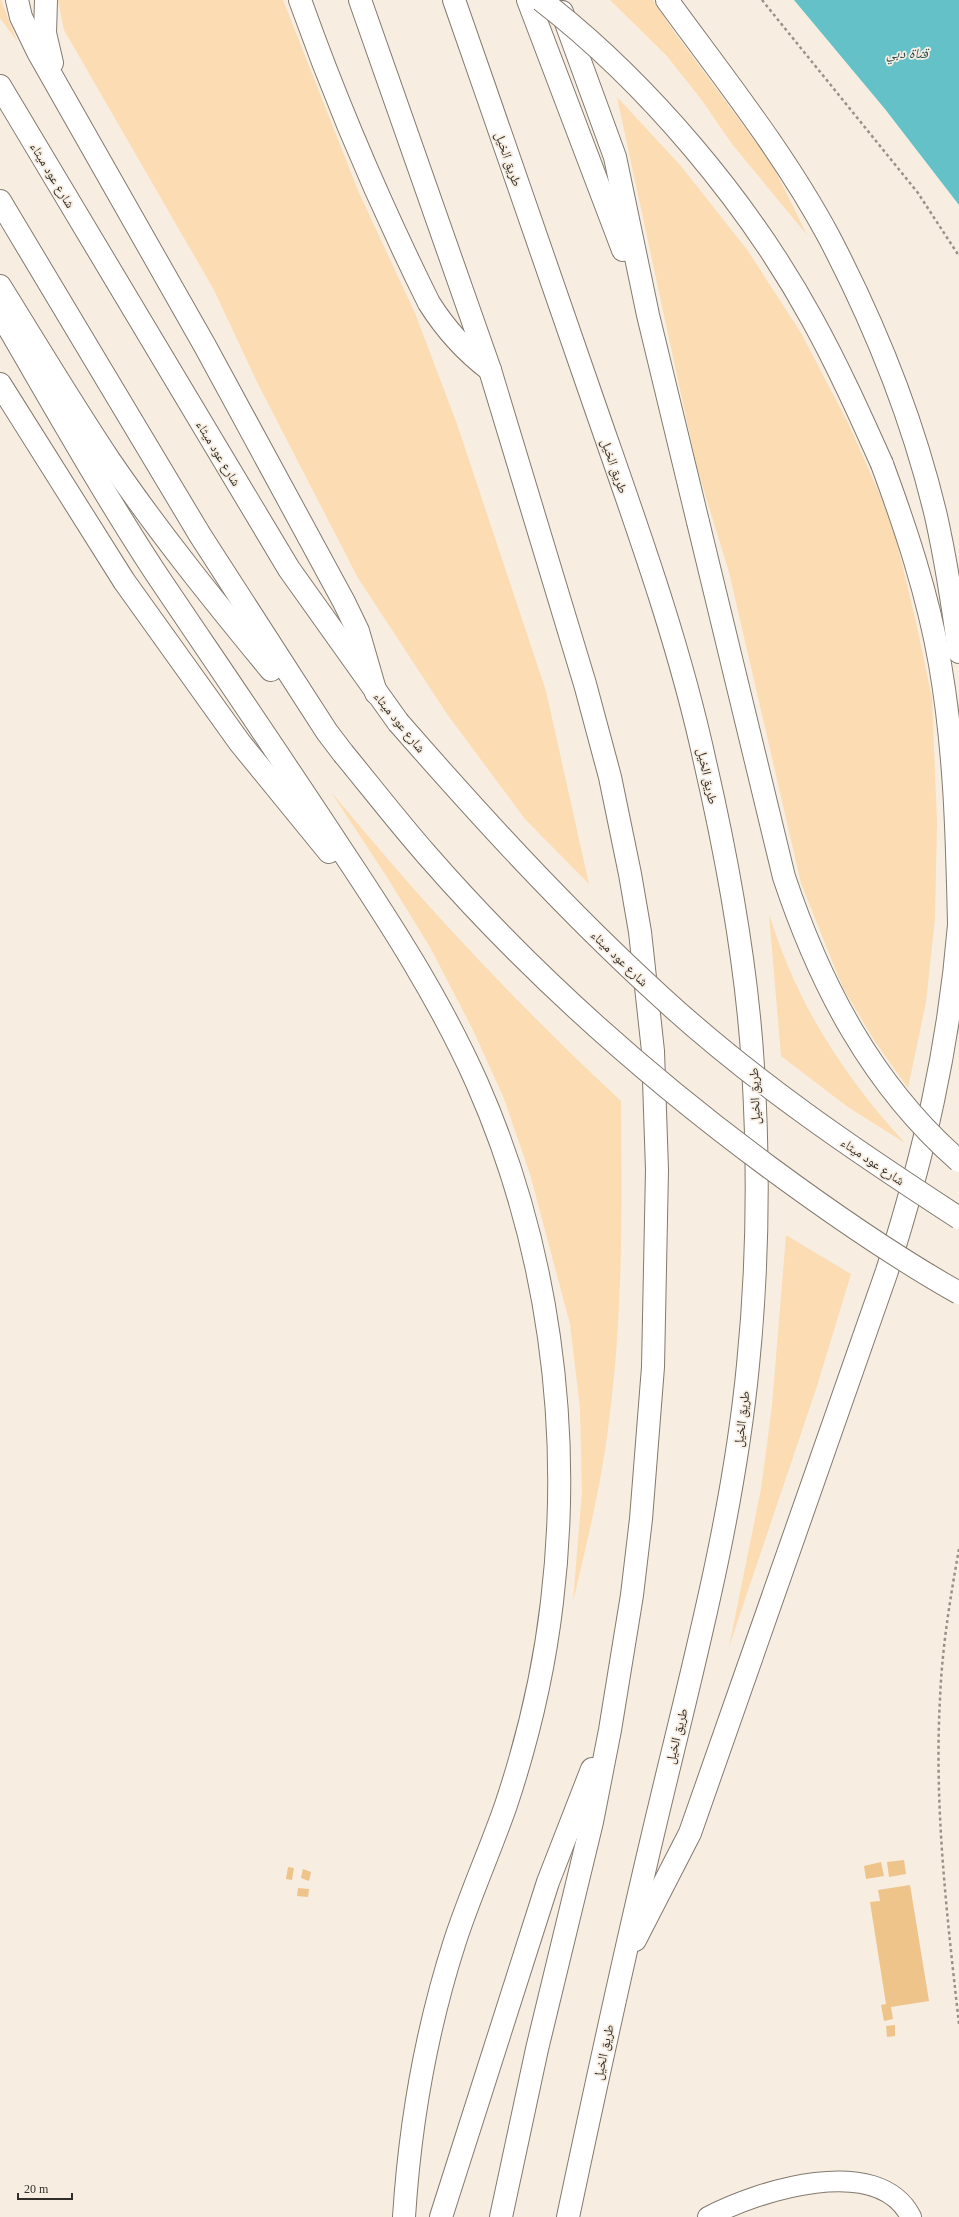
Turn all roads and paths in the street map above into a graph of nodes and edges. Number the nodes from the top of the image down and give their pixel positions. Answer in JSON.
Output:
{"nodes":[{"id":1,"x":17,"y":0,"type":"edge"},
{"id":2,"x":46,"y":0,"type":"edge"},
{"id":3,"x":300,"y":0,"type":"edge"},
{"id":4,"x":360,"y":0,"type":"edge"},
{"id":5,"x":454,"y":0,"type":"edge"},
{"id":6,"x":528,"y":0,"type":"edge"},
{"id":7,"x":542,"y":0,"type":"edge"},
{"id":8,"x":558,"y":0,"type":"edge"},
{"id":9,"x":666,"y":0,"type":"edge"},
{"id":10,"x":762,"y":0,"type":"edge"},
{"id":11,"x":58,"y":85,"type":"junction"},
{"id":12,"x":0,"y":86,"type":"edge"},
{"id":13,"x":0,"y":200,"type":"edge"},
{"id":14,"x":959,"y":256,"type":"edge"},
{"id":15,"x":0,"y":286,"type":"edge"},
{"id":16,"x":0,"y":313,"type":"edge"},
{"id":17,"x":648,"y":315,"type":"junction"},
{"id":18,"x":490,"y":370,"type":"junction"},
{"id":19,"x":0,"y":384,"type":"edge"},
{"id":20,"x":959,"y":652,"type":"edge"},
{"id":21,"x":376,"y":693,"type":"junction"},
{"id":22,"x":327,"y":732,"type":"junction"},
{"id":23,"x":368,"y":889,"type":"junction"},
{"id":24,"x":959,"y":924,"type":"edge"},
{"id":25,"x":959,"y":1162,"type":"edge"},
{"id":26,"x":959,"y":1218,"type":"edge"},
{"id":27,"x":959,"y":1293,"type":"edge"},
{"id":28,"x":959,"y":1549,"type":"edge"},
{"id":29,"x":610,"y":1730,"type":"junction"},
{"id":30,"x":620,"y":1967,"type":"junction"},
{"id":31,"x":959,"y":2024,"type":"edge"},
{"id":32,"x":404,"y":2217,"type":"edge"},
{"id":33,"x":441,"y":2217,"type":"edge"},
{"id":34,"x":501,"y":2217,"type":"edge"},
{"id":35,"x":568,"y":2217,"type":"edge"},
{"id":36,"x":708,"y":2217,"type":"edge"},
{"id":37,"x":911,"y":2217,"type":"edge"}],
"edges":[{"from":1,"to":11,"type":"highway"},
{"from":2,"to":11,"type":"highway"},
{"from":3,"to":18,"type":"highway"},
{"from":4,"to":18,"type":"highway"},
{"from":5,"to":30,"type":"highway","name":"طريق الخيل"},
{"from":6,"to":17,"type":"highway"},
{"from":7,"to":24,"type":"highway","bridge":true},
{"from":8,"to":17,"type":"highway"},
{"from":9,"to":20,"type":"highway"},
{"from":10,"to":14,"type":"path"},
{"from":11,"to":21,"type":"highway"},
{"from":12,"to":21,"type":"highway","name":"شارع عود ميثاء"},
{"from":13,"to":22,"type":"highway"},
{"from":15,"to":22,"type":"highway"},
{"from":16,"to":23,"type":"highway"},
{"from":17,"to":25,"type":"highway","bridge":true},
{"from":18,"to":29,"type":"highway"},
{"from":19,"to":23,"type":"highway"},
{"from":21,"to":26,"type":"highway","name":"شارع عود ميثاء","bridge":true},
{"from":22,"to":27,"type":"highway","bridge":true},
{"from":23,"to":32,"type":"highway"},
{"from":24,"to":30,"type":"highway"},
{"from":28,"to":31,"type":"path"},
{"from":29,"to":33,"type":"highway"},
{"from":29,"to":34,"type":"highway"},
{"from":30,"to":35,"type":"highway","name":"طريق الخيل"},
{"from":36,"to":37,"type":"street"}]}
